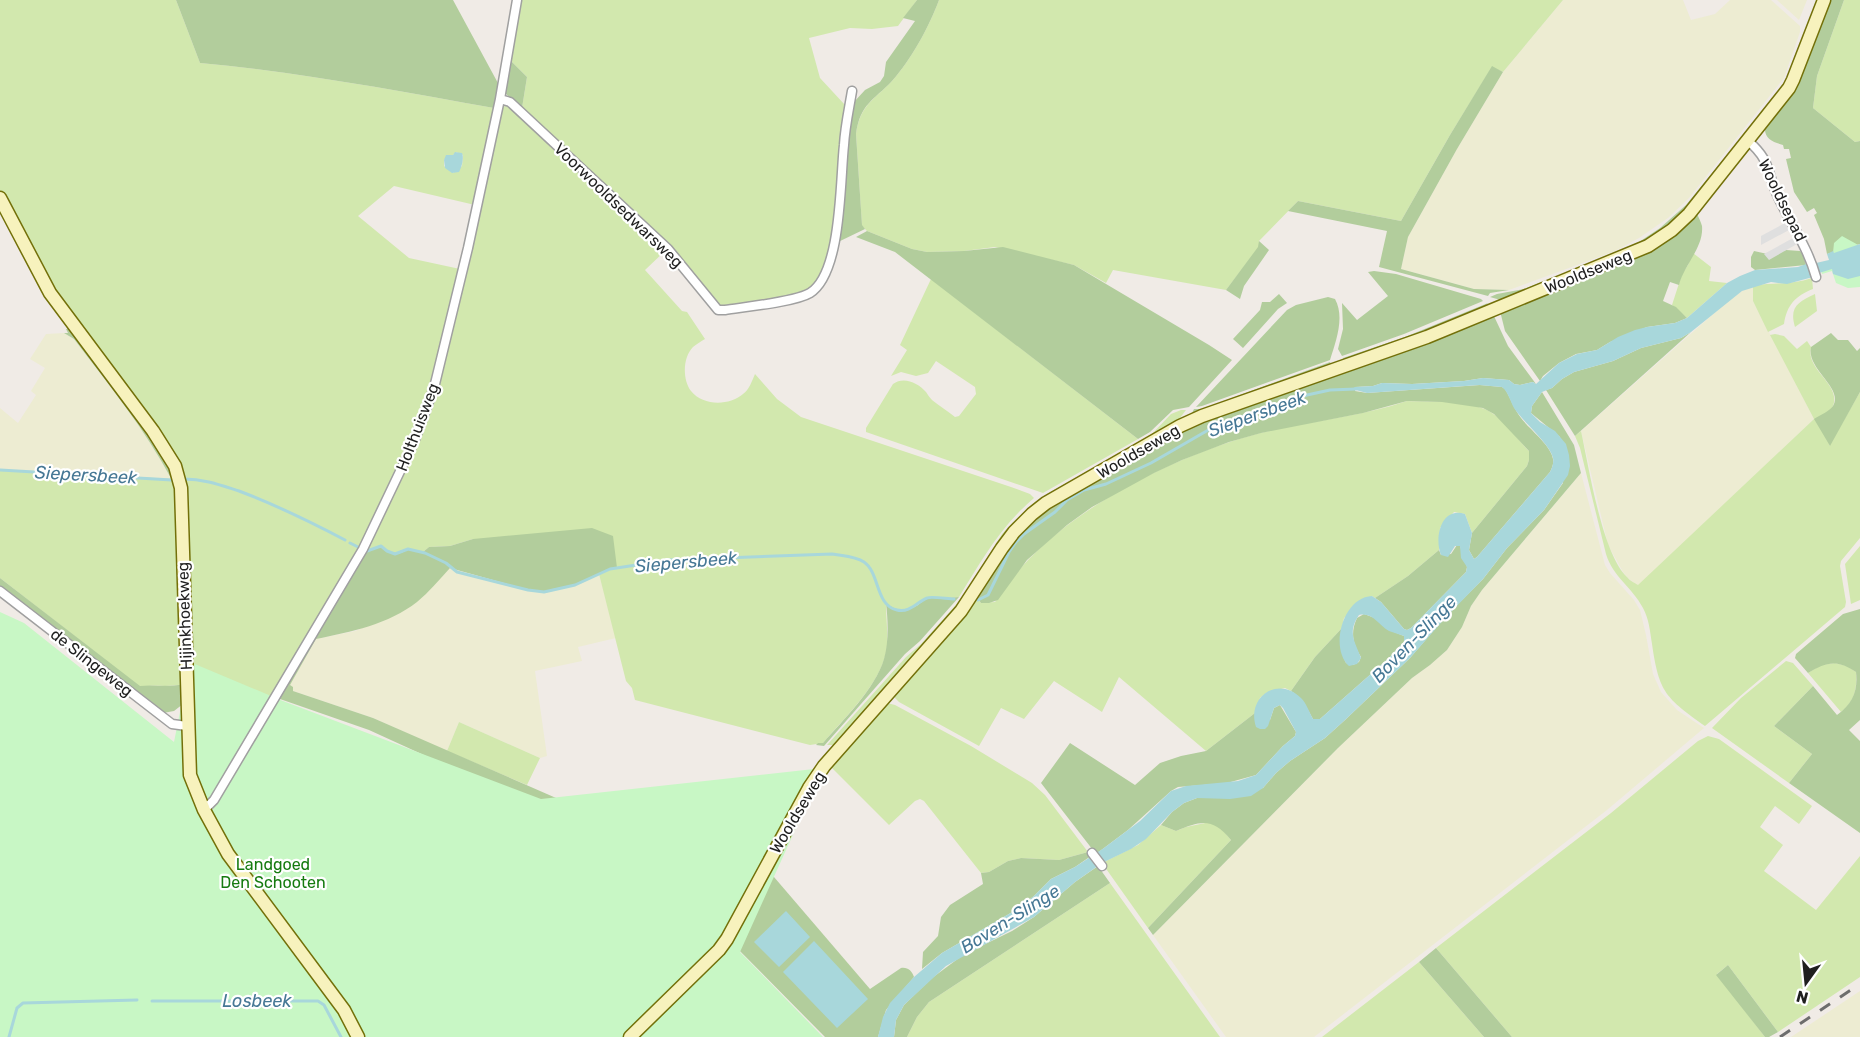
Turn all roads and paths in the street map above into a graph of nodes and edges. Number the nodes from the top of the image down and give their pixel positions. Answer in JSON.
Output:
{"nodes":[{"id":1,"x":517,"y":0,"type":"edge"},
{"id":2,"x":1824,"y":0,"type":"edge"},
{"id":3,"x":852,"y":90,"type":"dead end"},
{"id":4,"x":500,"y":99,"type":"junction"},
{"id":5,"x":1748,"y":141,"type":"junction"},
{"id":6,"x":0,"y":198,"type":"edge"},
{"id":7,"x":1816,"y":277,"type":"dead end"},
{"id":8,"x":0,"y":591,"type":"edge"},
{"id":9,"x":187,"y":726,"type":"junction"},
{"id":10,"x":204,"y":810,"type":"junction"},
{"id":11,"x":1092,"y":853,"type":"dead end"},
{"id":12,"x":1102,"y":866,"type":"dead end"},
{"id":13,"x":358,"y":1037,"type":"edge"},
{"id":14,"x":630,"y":1037,"type":"edge"}],
"edges":[{"from":1,"to":4,"type":"street","name":"Holthuisweg"},
{"from":2,"to":5,"type":"main road","name":"Wooldseweg"},
{"from":3,"to":4,"type":"street","name":"Voorwooldsedwarsweg"},
{"from":4,"to":10,"type":"street","name":"Holthuisweg"},
{"from":5,"to":7,"type":"street","name":"Wooldsepad"},
{"from":5,"to":14,"type":"main road","name":"Wooldseweg"},
{"from":6,"to":9,"type":"main road","name":"Hijinkhoekweg"},
{"from":8,"to":9,"type":"street","name":"de Slingeweg"},
{"from":9,"to":10,"type":"main road","name":"Hijinkhoekweg"},
{"from":10,"to":13,"type":"main road","name":"Hijinkhoekweg"},
{"from":11,"to":12,"type":"street"}]}
